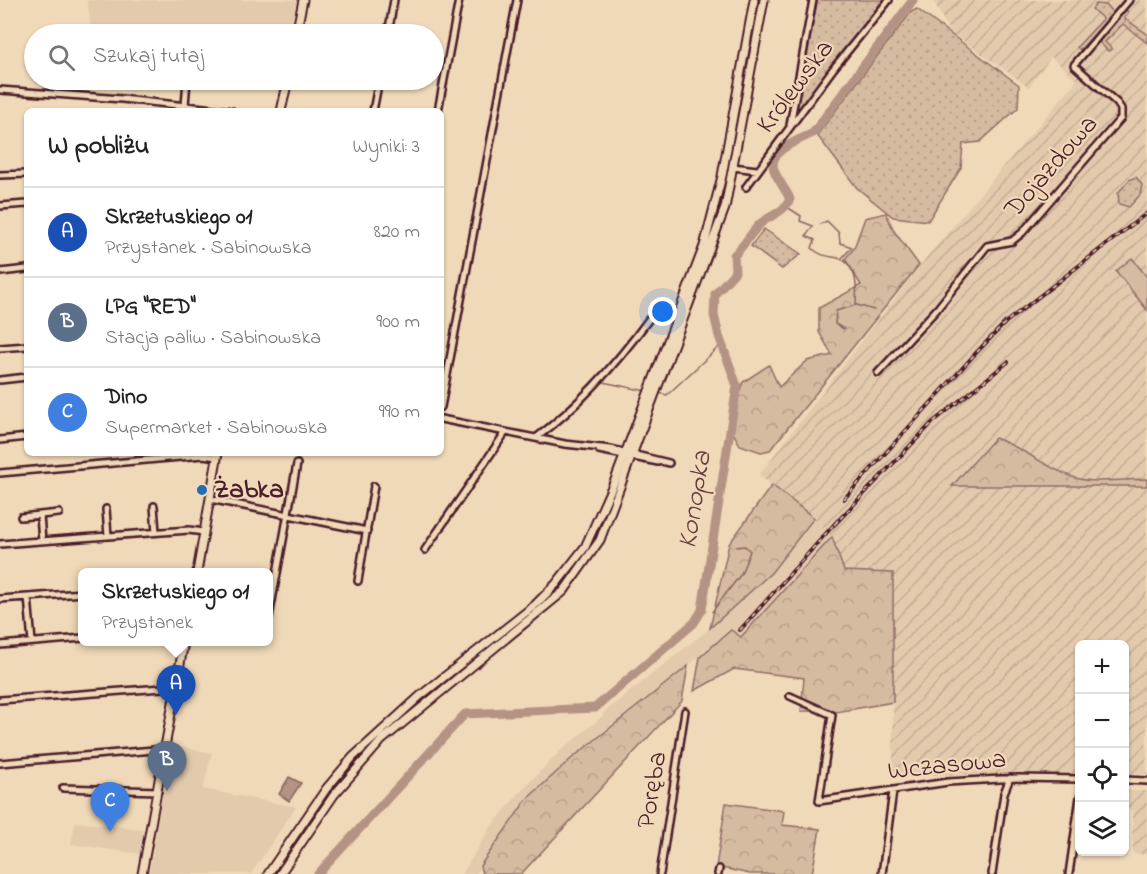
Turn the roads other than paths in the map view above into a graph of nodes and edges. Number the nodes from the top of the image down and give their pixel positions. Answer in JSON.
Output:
{"nodes":[{"id":1,"x":303,"y":0,"type":"edge"},
{"id":2,"x":394,"y":0,"type":"edge"},
{"id":3,"x":459,"y":0,"type":"edge"},
{"id":4,"x":517,"y":0,"type":"edge"},
{"id":5,"x":754,"y":0,"type":"edge"},
{"id":6,"x":764,"y":0,"type":"edge"},
{"id":7,"x":813,"y":0,"type":"edge"},
{"id":8,"x":889,"y":0,"type":"edge"},
{"id":9,"x":1129,"y":0,"type":"edge"},
{"id":10,"x":298,"y":24,"type":"edge"},
{"id":11,"x":390,"y":24,"type":"edge"},
{"id":12,"x":444,"y":79,"type":"edge"},
{"id":13,"x":0,"y":90,"type":"edge"},
{"id":14,"x":186,"y":90,"type":"edge"},
{"id":15,"x":286,"y":90,"type":"edge"},
{"id":16,"x":377,"y":90,"type":"edge"},
{"id":17,"x":442,"y":90,"type":"edge"},
{"id":18,"x":185,"y":105,"type":"junction"},
{"id":19,"x":208,"y":108,"type":"edge"},
{"id":20,"x":282,"y":108,"type":"edge"},
{"id":21,"x":374,"y":108,"type":"edge"},
{"id":22,"x":439,"y":108,"type":"edge"},
{"id":23,"x":790,"y":127,"type":"junction"},
{"id":24,"x":733,"y":168,"type":"junction"},
{"id":25,"x":757,"y":170,"type":"junction"},
{"id":26,"x":24,"y":174,"type":"edge"},
{"id":27,"x":0,"y":175,"type":"edge"},
{"id":28,"x":746,"y":187,"type":"dead end"},
{"id":29,"x":24,"y":204,"type":"edge"},
{"id":30,"x":0,"y":206,"type":"edge"},
{"id":31,"x":24,"y":269,"type":"edge"},
{"id":32,"x":0,"y":272,"type":"edge"},
{"id":33,"x":649,"y":319,"type":"dead end"},
{"id":34,"x":24,"y":346,"type":"edge"},
{"id":35,"x":0,"y":348,"type":"edge"},
{"id":36,"x":878,"y":373,"type":"dead end"},
{"id":37,"x":24,"y":377,"type":"edge"},
{"id":38,"x":0,"y":380,"type":"edge"},
{"id":39,"x":444,"y":391,"type":"edge"},
{"id":40,"x":444,"y":420,"type":"edge"},
{"id":41,"x":505,"y":432,"type":"junction"},
{"id":42,"x":24,"y":437,"type":"edge"},
{"id":43,"x":536,"y":438,"type":"junction"},
{"id":44,"x":0,"y":440,"type":"edge"},
{"id":45,"x":625,"y":455,"type":"junction"},
{"id":46,"x":192,"y":456,"type":"edge"},
{"id":47,"x":217,"y":456,"type":"edge"},
{"id":48,"x":633,"y":457,"type":"junction"},
{"id":49,"x":297,"y":464,"type":"dead end"},
{"id":50,"x":0,"y":473,"type":"edge"},
{"id":51,"x":374,"y":486,"type":"dead end"},
{"id":52,"x":210,"y":499,"type":"junction"},
{"id":53,"x":154,"y":506,"type":"dead end"},
{"id":54,"x":106,"y":509,"type":"dead end"},
{"id":55,"x":59,"y":513,"type":"dead end"},
{"id":56,"x":40,"y":515,"type":"junction"},
{"id":57,"x":288,"y":515,"type":"junction"},
{"id":58,"x":21,"y":517,"type":"dead end"},
{"id":59,"x":367,"y":531,"type":"junction"},
{"id":60,"x":156,"y":532,"type":"junction"},
{"id":61,"x":204,"y":532,"type":"junction"},
{"id":62,"x":108,"y":536,"type":"junction"},
{"id":63,"x":42,"y":541,"type":"junction"},
{"id":64,"x":0,"y":544,"type":"edge"},
{"id":65,"x":425,"y":550,"type":"dead end"},
{"id":66,"x":198,"y":568,"type":"edge"},
{"id":67,"x":358,"y":581,"type":"dead end"},
{"id":68,"x":78,"y":593,"type":"edge"},
{"id":69,"x":273,"y":596,"type":"edge"},
{"id":70,"x":28,"y":597,"type":"junction"},
{"id":71,"x":0,"y":599,"type":"edge"},
{"id":72,"x":78,"y":638,"type":"edge"},
{"id":73,"x":32,"y":642,"type":"junction"},
{"id":74,"x":0,"y":645,"type":"edge"},
{"id":75,"x":183,"y":646,"type":"edge"},
{"id":76,"x":176,"y":687,"type":"junction"},
{"id":77,"x":790,"y":696,"type":"dead end"},
{"id":78,"x":0,"y":700,"type":"edge"},
{"id":79,"x":685,"y":711,"type":"dead end"},
{"id":80,"x":165,"y":749,"type":"junction"},
{"id":81,"x":0,"y":763,"type":"edge"},
{"id":82,"x":1010,"y":778,"type":"junction"},
{"id":83,"x":1075,"y":779,"type":"edge"},
{"id":84,"x":1129,"y":780,"type":"edge"},
{"id":85,"x":1147,"y":781,"type":"edge"},
{"id":86,"x":63,"y":788,"type":"dead end"},
{"id":87,"x":158,"y":790,"type":"junction"},
{"id":88,"x":893,"y":791,"type":"junction"},
{"id":89,"x":1079,"y":802,"type":"edge"},
{"id":90,"x":142,"y":874,"type":"edge"},
{"id":91,"x":268,"y":874,"type":"edge"},
{"id":92,"x":280,"y":874,"type":"edge"},
{"id":93,"x":660,"y":874,"type":"edge"},
{"id":94,"x":882,"y":874,"type":"edge"},
{"id":95,"x":992,"y":874,"type":"edge"},
{"id":96,"x":1069,"y":874,"type":"edge"}],
"edges":[{"from":1,"to":10,"type":"main road"},
{"from":2,"to":11,"type":"street"},
{"from":3,"to":12,"type":"street"},
{"from":4,"to":39,"type":"street"},
{"from":5,"to":45,"type":"main road"},
{"from":6,"to":24,"type":"main road"},
{"from":7,"to":23,"type":"street"},
{"from":8,"to":23,"type":"street","name":"Królewska"},
{"from":9,"to":36,"type":"street","name":"Dojazdowa"},
{"from":13,"to":18,"type":"street"},
{"from":14,"to":18,"type":"street"},
{"from":15,"to":20,"type":"main road"},
{"from":16,"to":21,"type":"street"},
{"from":17,"to":22,"type":"street"},
{"from":18,"to":19,"type":"street"},
{"from":23,"to":25,"type":"street","name":"Królewska"},
{"from":24,"to":25,"type":"street","name":"Królewska"},
{"from":24,"to":48,"type":"main road"},
{"from":25,"to":28,"type":"street","name":"Królewska"},
{"from":26,"to":27,"type":"street"},
{"from":29,"to":30,"type":"street"},
{"from":31,"to":32,"type":"street"},
{"from":33,"to":43,"type":"street"},
{"from":34,"to":35,"type":"street"},
{"from":37,"to":38,"type":"street"},
{"from":40,"to":41,"type":"street"},
{"from":41,"to":43,"type":"street"},
{"from":41,"to":65,"type":"street"},
{"from":42,"to":44,"type":"street"},
{"from":43,"to":45,"type":"street"},
{"from":45,"to":48,"type":"street"},
{"from":45,"to":91,"type":"main road"},
{"from":46,"to":50,"type":"street"},
{"from":47,"to":52,"type":"main road"},
{"from":48,"to":48,"type":"street"},
{"from":48,"to":92,"type":"main road"},
{"from":49,"to":57,"type":"street"},
{"from":51,"to":59,"type":"street"},
{"from":52,"to":57,"type":"street"},
{"from":52,"to":61,"type":"main road"},
{"from":53,"to":60,"type":"street"},
{"from":54,"to":62,"type":"street"},
{"from":55,"to":56,"type":"street"},
{"from":56,"to":58,"type":"street"},
{"from":56,"to":63,"type":"street"},
{"from":57,"to":59,"type":"street"},
{"from":57,"to":69,"type":"street"},
{"from":59,"to":67,"type":"street"},
{"from":60,"to":61,"type":"street"},
{"from":60,"to":62,"type":"street"},
{"from":61,"to":66,"type":"main road"},
{"from":62,"to":63,"type":"street"},
{"from":63,"to":64,"type":"street"},
{"from":68,"to":70,"type":"street"},
{"from":70,"to":71,"type":"street"},
{"from":70,"to":73,"type":"street"},
{"from":72,"to":73,"type":"street"},
{"from":73,"to":74,"type":"street"},
{"from":75,"to":76,"type":"main road"},
{"from":76,"to":78,"type":"street"},
{"from":76,"to":80,"type":"main road"},
{"from":77,"to":88,"type":"street","name":"Wczasowa"},
{"from":79,"to":93,"type":"street","name":"Poręba"},
{"from":80,"to":81,"type":"street"},
{"from":80,"to":87,"type":"main road"},
{"from":82,"to":83,"type":"street","name":"Wczasowa"},
{"from":82,"to":88,"type":"street","name":"Wczasowa"},
{"from":82,"to":95,"type":"street"},
{"from":84,"to":85,"type":"street"},
{"from":86,"to":87,"type":"street"},
{"from":87,"to":90,"type":"main road"},
{"from":88,"to":94,"type":"street"},
{"from":89,"to":96,"type":"street"}]}
